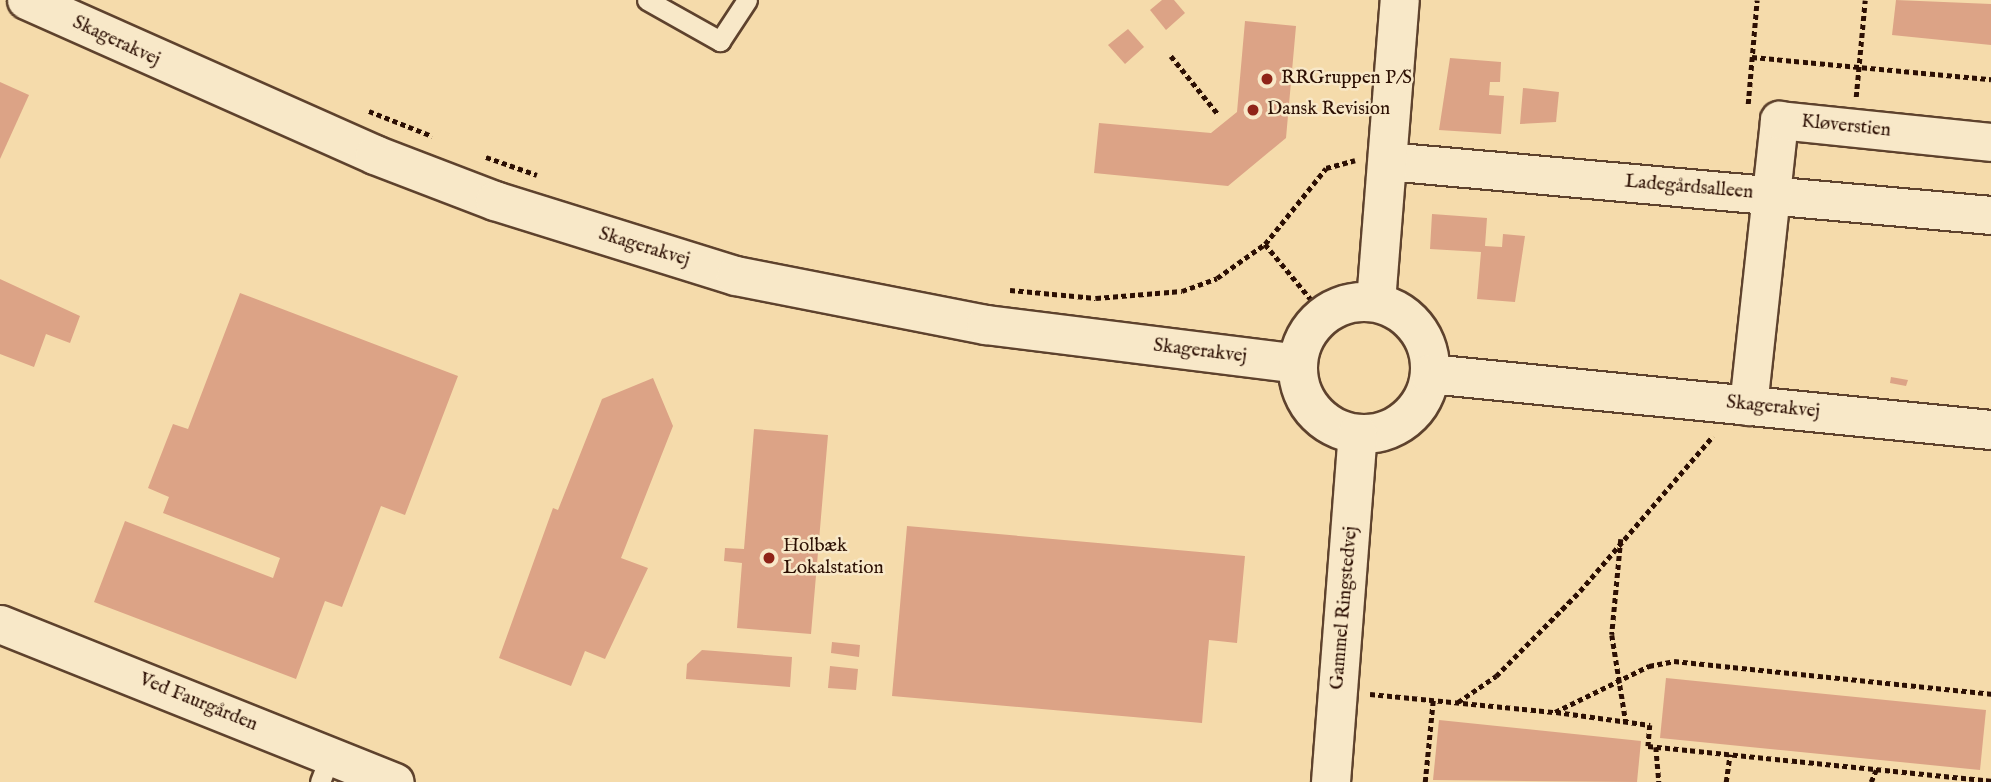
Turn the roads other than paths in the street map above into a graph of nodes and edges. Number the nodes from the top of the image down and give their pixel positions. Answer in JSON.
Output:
{"nodes":[{"id":1,"x":27,"y":0,"type":"edge"},
{"id":2,"x":647,"y":0,"type":"edge"},
{"id":3,"x":747,"y":0,"type":"edge"},
{"id":4,"x":1399,"y":0,"type":"edge"},
{"id":5,"x":1991,"y":142,"type":"edge"},
{"id":6,"x":1387,"y":161,"type":"junction"},
{"id":7,"x":1771,"y":195,"type":"junction"},
{"id":8,"x":1991,"y":215,"type":"edge"},
{"id":9,"x":1376,"y":302,"type":"junction"},
{"id":10,"x":1298,"y":364,"type":"junction"},
{"id":11,"x":1430,"y":374,"type":"junction"},
{"id":12,"x":1732,"y":404,"type":"junction"},
{"id":13,"x":1991,"y":430,"type":"edge"},
{"id":14,"x":1358,"y":434,"type":"junction"},
{"id":15,"x":0,"y":624,"type":"edge"},
{"id":16,"x":325,"y":769,"type":"edge"},
{"id":17,"x":395,"y":782,"type":"edge"},
{"id":18,"x":1331,"y":782,"type":"edge"}],
"edges":[{"from":1,"to":10,"type":"street","name":"Skagerakvej"},
{"from":2,"to":3,"type":"lane"},
{"from":4,"to":6,"type":"street"},
{"from":5,"to":7,"type":"street","name":"Kløverstien"},
{"from":6,"to":7,"type":"street","name":"Ladegårdsalleen"},
{"from":6,"to":9,"type":"street"},
{"from":7,"to":8,"type":"street","name":"Ladegårdsalleen"},
{"from":7,"to":12,"type":"street","name":"Kløverstien"},
{"from":9,"to":10,"type":"street"},
{"from":9,"to":11,"type":"street"},
{"from":10,"to":14,"type":"street"},
{"from":11,"to":12,"type":"street","name":"Skagerakvej"},
{"from":11,"to":14,"type":"street"},
{"from":12,"to":13,"type":"street","name":"Skagerakvej"},
{"from":14,"to":18,"type":"street","name":"Gammel Ringstedvej"},
{"from":15,"to":16,"type":"street","name":"Ved Faurgården"},
{"from":16,"to":17,"type":"street","name":"Ved Faurgården"}]}
